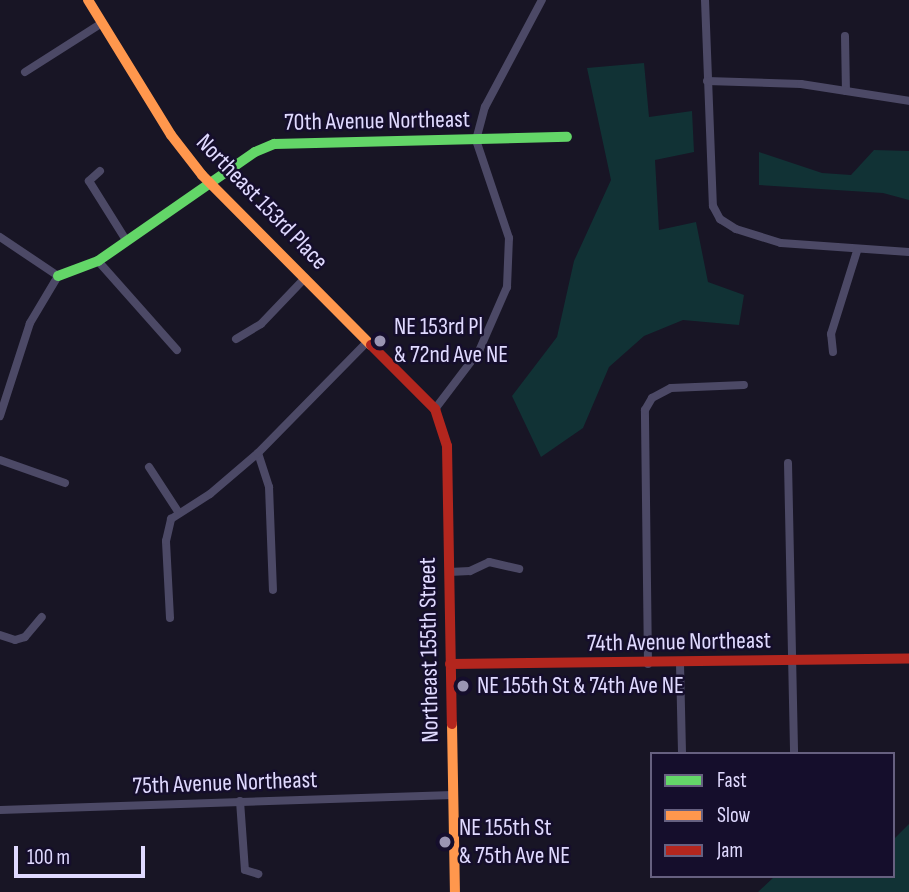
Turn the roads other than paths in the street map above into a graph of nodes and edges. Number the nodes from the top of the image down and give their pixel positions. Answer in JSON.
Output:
{"nodes":[{"id":1,"x":88,"y":0,"type":"edge"},
{"id":2,"x":542,"y":0,"type":"edge"},
{"id":3,"x":705,"y":0,"type":"edge"},
{"id":4,"x":102,"y":23,"type":"junction"},
{"id":5,"x":845,"y":36,"type":"dead end"},
{"id":6,"x":25,"y":72,"type":"dead end"},
{"id":7,"x":707,"y":81,"type":"junction"},
{"id":8,"x":846,"y":91,"type":"junction"},
{"id":9,"x":909,"y":101,"type":"edge"},
{"id":10,"x":567,"y":137,"type":"dead end"},
{"id":11,"x":476,"y":140,"type":"junction"},
{"id":12,"x":100,"y":171,"type":"dead end"},
{"id":13,"x":210,"y":183,"type":"junction"},
{"id":14,"x":0,"y":237,"type":"edge"},
{"id":15,"x":126,"y":240,"type":"junction"},
{"id":16,"x":857,"y":251,"type":"junction"},
{"id":17,"x":909,"y":252,"type":"edge"},
{"id":18,"x":98,"y":261,"type":"junction"},
{"id":19,"x":58,"y":276,"type":"junction"},
{"id":20,"x":305,"y":278,"type":"junction"},
{"id":21,"x":236,"y":339,"type":"dead end"},
{"id":22,"x":368,"y":341,"type":"junction"},
{"id":23,"x":177,"y":350,"type":"dead end"},
{"id":24,"x":833,"y":352,"type":"dead end"},
{"id":25,"x":744,"y":386,"type":"dead end"},
{"id":26,"x":435,"y":409,"type":"junction"},
{"id":27,"x":0,"y":416,"type":"edge"},
{"id":28,"x":258,"y":453,"type":"junction"},
{"id":29,"x":0,"y":460,"type":"edge"},
{"id":30,"x":788,"y":463,"type":"dead end"},
{"id":31,"x":149,"y":467,"type":"dead end"},
{"id":32,"x":65,"y":483,"type":"dead end"},
{"id":33,"x":175,"y":516,"type":"junction"},
{"id":34,"x":519,"y":569,"type":"dead end"},
{"id":35,"x":449,"y":572,"type":"junction"},
{"id":36,"x":273,"y":590,"type":"dead end"},
{"id":37,"x":42,"y":617,"type":"dead end"},
{"id":38,"x":170,"y":618,"type":"dead end"},
{"id":39,"x":0,"y":635,"type":"edge"},
{"id":40,"x":909,"y":658,"type":"edge"},
{"id":41,"x":790,"y":660,"type":"junction"},
{"id":42,"x":450,"y":664,"type":"junction"},
{"id":43,"x":648,"y":664,"type":"junction"},
{"id":44,"x":680,"y":664,"type":"junction"},
{"id":45,"x":682,"y":752,"type":"edge"},
{"id":46,"x":794,"y":752,"type":"edge"},
{"id":47,"x":453,"y":795,"type":"junction"},
{"id":48,"x":240,"y":801,"type":"junction"},
{"id":49,"x":0,"y":810,"type":"edge"},
{"id":50,"x":258,"y":874,"type":"dead end"},
{"id":51,"x":455,"y":892,"type":"edge"}],
"edges":[{"from":1,"to":4,"type":"street","name":"Northeast 153rd Place"},
{"from":2,"to":11,"type":"street"},
{"from":3,"to":7,"type":"street"},
{"from":4,"to":6,"type":"street"},
{"from":4,"to":13,"type":"street","name":"Northeast 153rd Place"},
{"from":5,"to":8,"type":"street"},
{"from":7,"to":8,"type":"street"},
{"from":7,"to":16,"type":"street"},
{"from":8,"to":9,"type":"street"},
{"from":10,"to":11,"type":"street","name":"70th Avenue Northeast"},
{"from":11,"to":13,"type":"street","name":"70th Avenue Northeast"},
{"from":11,"to":26,"type":"street"},
{"from":12,"to":15,"type":"street"},
{"from":13,"to":15,"type":"street","name":"70th Avenue Northeast"},
{"from":13,"to":20,"type":"street","name":"Northeast 153rd Place"},
{"from":14,"to":19,"type":"street"},
{"from":15,"to":18,"type":"street","name":"70th Avenue Northeast"},
{"from":16,"to":17,"type":"street"},
{"from":16,"to":24,"type":"street"},
{"from":18,"to":19,"type":"street","name":"70th Avenue Northeast"},
{"from":18,"to":23,"type":"street"},
{"from":19,"to":27,"type":"street"},
{"from":20,"to":21,"type":"street"},
{"from":20,"to":22,"type":"street","name":"Northeast 153rd Place"},
{"from":22,"to":26,"type":"street","name":"Northeast 153rd Place"},
{"from":22,"to":28,"type":"street"},
{"from":25,"to":43,"type":"street"},
{"from":26,"to":35,"type":"street","name":"Northeast 155th Street"},
{"from":28,"to":33,"type":"street"},
{"from":28,"to":36,"type":"street"},
{"from":29,"to":32,"type":"street"},
{"from":30,"to":41,"type":"street"},
{"from":31,"to":33,"type":"street"},
{"from":33,"to":38,"type":"street"},
{"from":34,"to":35,"type":"street"},
{"from":35,"to":42,"type":"street","name":"Northeast 155th Street"},
{"from":37,"to":39,"type":"street"},
{"from":40,"to":41,"type":"street","name":"74th Avenue Northeast"},
{"from":41,"to":44,"type":"street","name":"74th Avenue Northeast"},
{"from":41,"to":46,"type":"street"},
{"from":42,"to":43,"type":"street","name":"74th Avenue Northeast"},
{"from":42,"to":47,"type":"street","name":"Northeast 155th Street"},
{"from":43,"to":44,"type":"street","name":"74th Avenue Northeast"},
{"from":44,"to":45,"type":"street"},
{"from":47,"to":48,"type":"street","name":"75th Avenue Northeast"},
{"from":47,"to":51,"type":"street","name":"Northeast 155th Street"},
{"from":48,"to":49,"type":"street","name":"75th Avenue Northeast"},
{"from":48,"to":50,"type":"street"}]}
